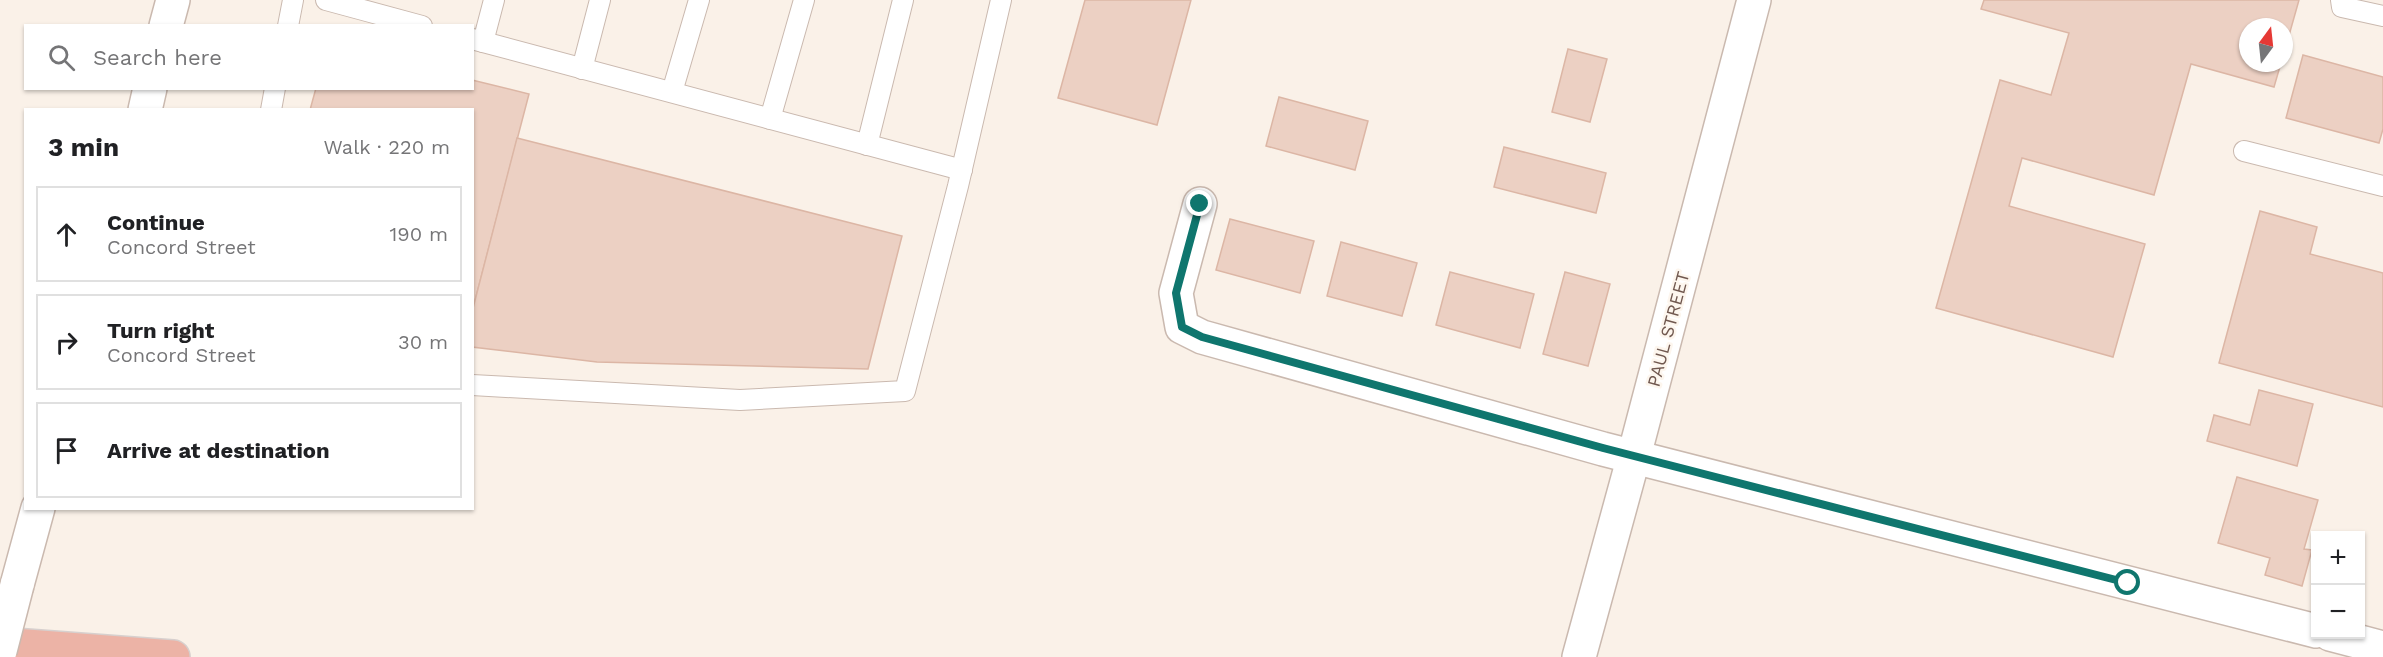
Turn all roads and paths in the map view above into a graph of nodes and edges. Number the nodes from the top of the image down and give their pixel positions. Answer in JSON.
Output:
{"nodes":[{"id":1,"x":173,"y":0,"type":"edge"},
{"id":2,"x":293,"y":0,"type":"edge"},
{"id":3,"x":326,"y":0,"type":"edge"},
{"id":4,"x":494,"y":0,"type":"edge"},
{"id":5,"x":600,"y":0,"type":"edge"},
{"id":6,"x":699,"y":0,"type":"edge"},
{"id":7,"x":804,"y":0,"type":"edge"},
{"id":8,"x":903,"y":0,"type":"edge"},
{"id":9,"x":1001,"y":0,"type":"edge"},
{"id":10,"x":1754,"y":0,"type":"edge"},
{"id":11,"x":2341,"y":0,"type":"edge"},
{"id":12,"x":385,"y":8,"type":"edge"},
{"id":13,"x":2383,"y":16,"type":"edge"},
{"id":14,"x":167,"y":24,"type":"edge"},
{"id":15,"x":288,"y":24,"type":"edge"},
{"id":16,"x":418,"y":24,"type":"edge"},
{"id":17,"x":478,"y":40,"type":"edge"},
{"id":18,"x":582,"y":69,"type":"junction"},
{"id":19,"x":150,"y":90,"type":"edge"},
{"id":20,"x":275,"y":90,"type":"edge"},
{"id":21,"x":672,"y":93,"type":"junction"},
{"id":22,"x":145,"y":108,"type":"edge"},
{"id":23,"x":271,"y":108,"type":"edge"},
{"id":24,"x":770,"y":119,"type":"junction"},
{"id":25,"x":867,"y":145,"type":"junction"},
{"id":26,"x":2244,"y":151,"type":"dead end"},
{"id":27,"x":962,"y":170,"type":"junction"},
{"id":28,"x":2383,"y":186,"type":"edge"},
{"id":29,"x":1200,"y":204,"type":"dead end"},
{"id":30,"x":474,"y":385,"type":"edge"},
{"id":31,"x":1634,"y":456,"type":"junction"},
{"id":32,"x":37,"y":510,"type":"edge"},
{"id":33,"x":2311,"y":630,"type":"edge"},
{"id":34,"x":2349,"y":639,"type":"edge"},
{"id":35,"x":0,"y":644,"type":"edge"},
{"id":36,"x":2383,"y":648,"type":"edge"},
{"id":37,"x":0,"y":651,"type":"edge"},
{"id":38,"x":173,"y":657,"type":"edge"},
{"id":39,"x":1579,"y":657,"type":"edge"}],
"edges":[{"from":1,"to":14,"type":"street"},
{"from":2,"to":15,"type":"lane"},
{"from":3,"to":12,"type":"lane"},
{"from":4,"to":17,"type":"lane"},
{"from":5,"to":18,"type":"lane"},
{"from":6,"to":21,"type":"lane"},
{"from":7,"to":24,"type":"lane"},
{"from":8,"to":25,"type":"lane"},
{"from":9,"to":27,"type":"lane"},
{"from":10,"to":31,"type":"street","name":"PAUL STREET"},
{"from":11,"to":13,"type":"lane"},
{"from":12,"to":16,"type":"lane"},
{"from":17,"to":18,"type":"lane"},
{"from":18,"to":21,"type":"lane"},
{"from":19,"to":22,"type":"street"},
{"from":20,"to":23,"type":"lane"},
{"from":21,"to":24,"type":"lane"},
{"from":24,"to":25,"type":"lane"},
{"from":25,"to":27,"type":"lane"},
{"from":26,"to":28,"type":"lane"},
{"from":27,"to":30,"type":"lane"},
{"from":29,"to":31,"type":"street"},
{"from":31,"to":33,"type":"street"},
{"from":31,"to":39,"type":"street","name":"PAUL STREET"},
{"from":32,"to":37,"type":"street","bridge":true},
{"from":34,"to":36,"type":"street"},
{"from":35,"to":38,"type":"highway"}]}
